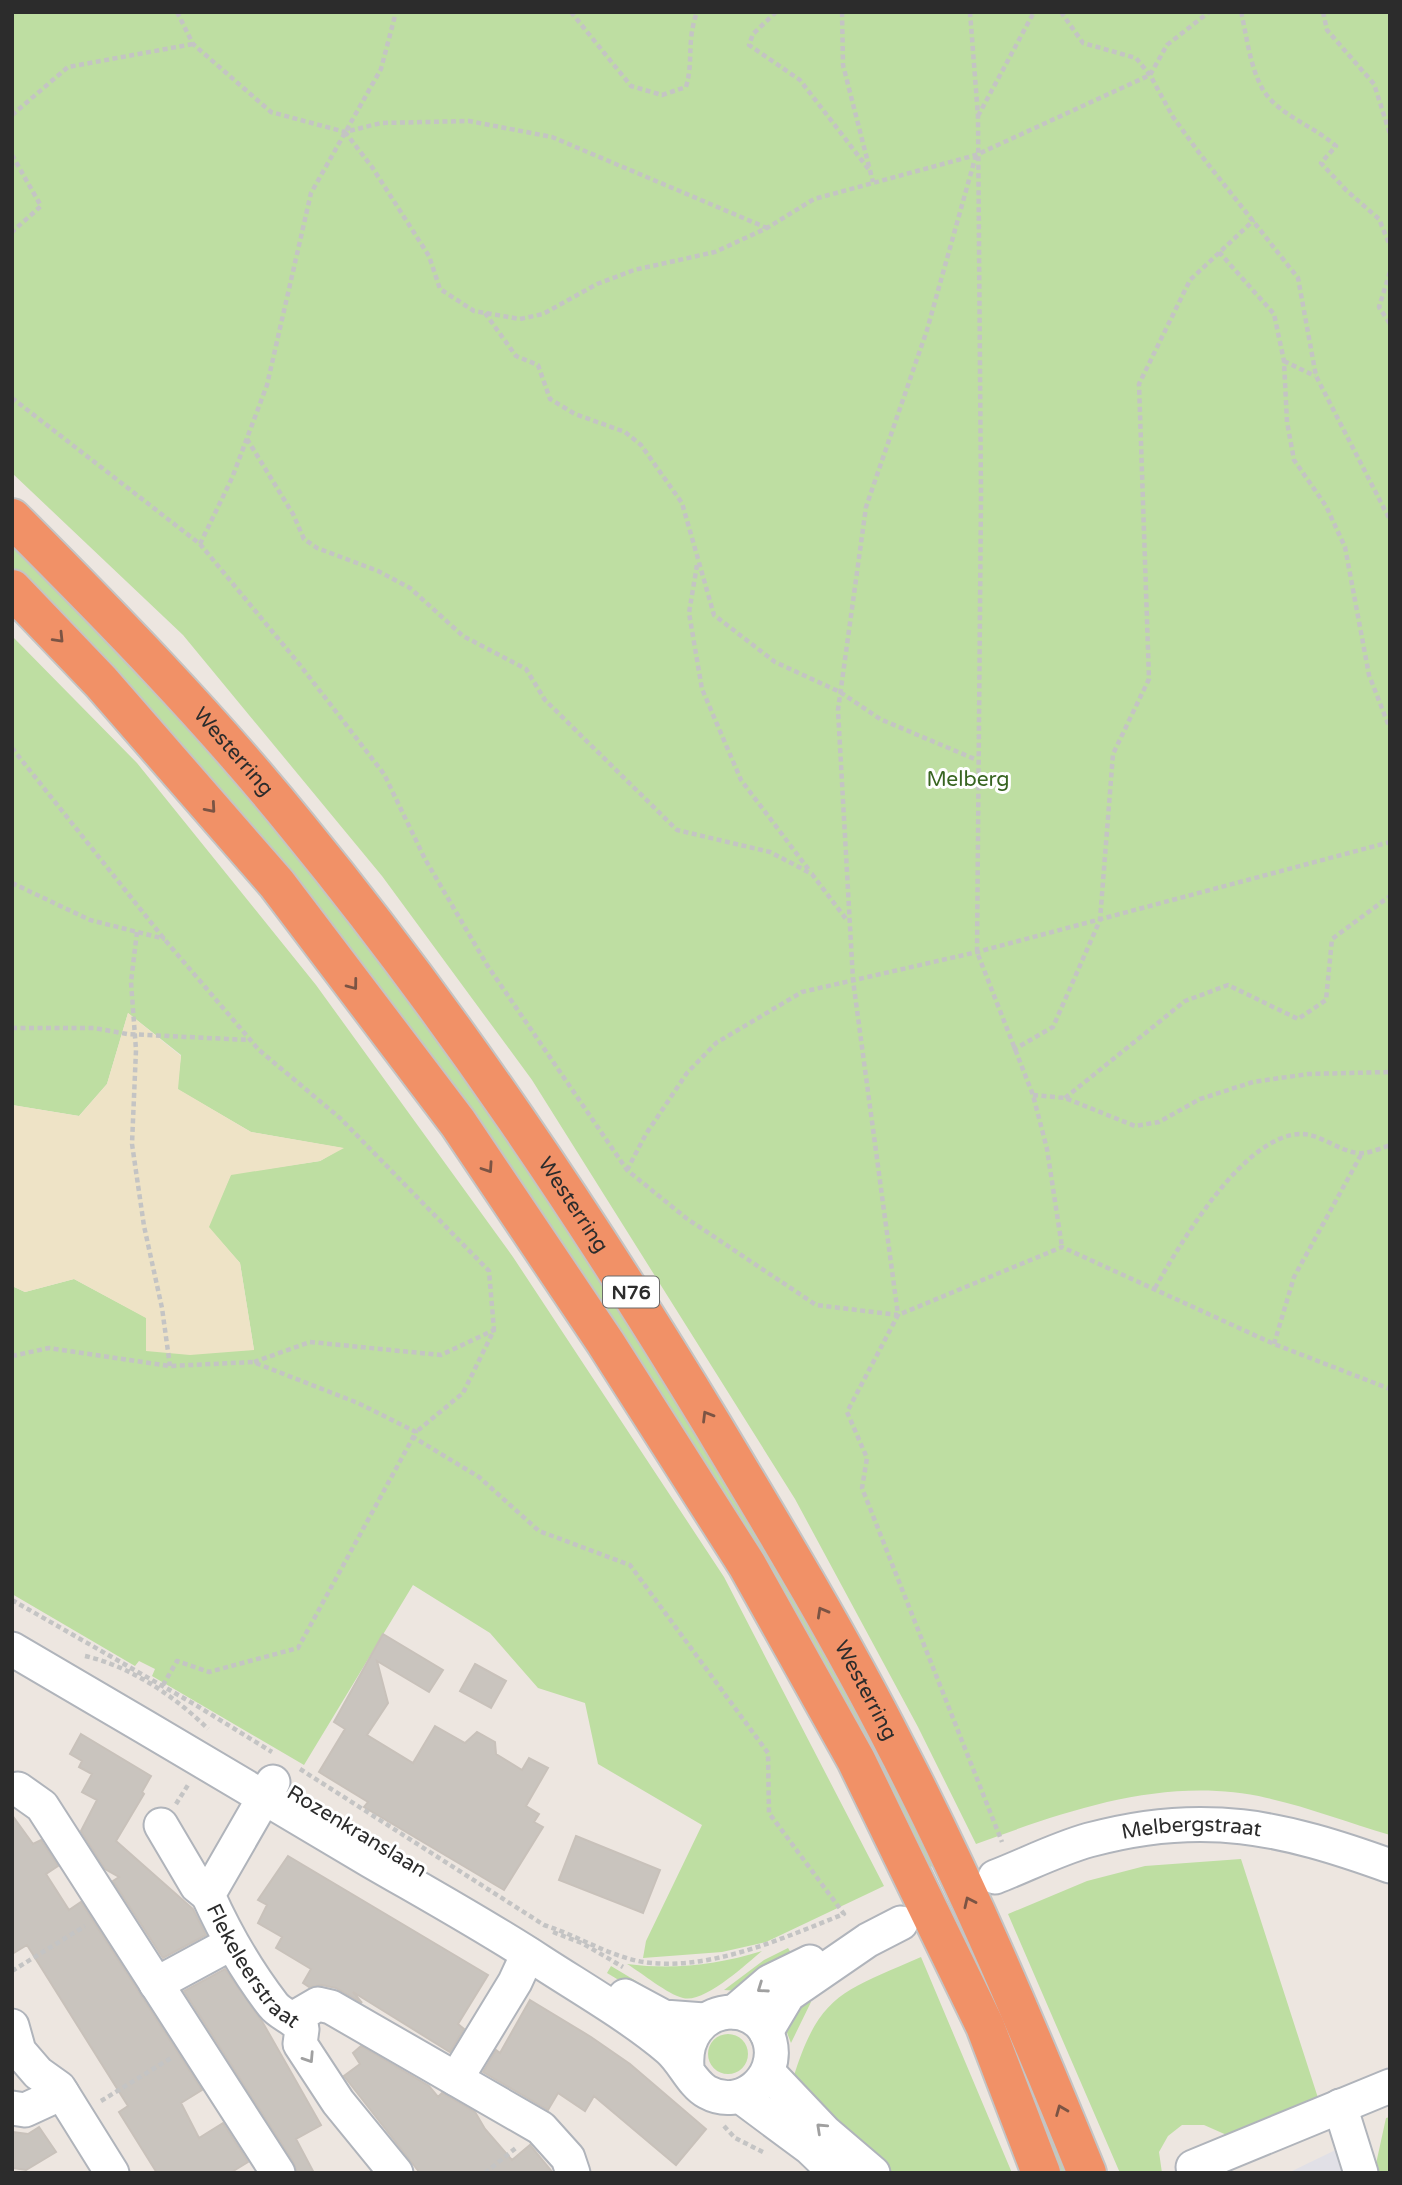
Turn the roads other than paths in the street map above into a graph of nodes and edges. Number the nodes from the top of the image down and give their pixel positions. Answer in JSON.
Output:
{"nodes":[{"id":1,"x":12,"y":518,"type":"edge"},
{"id":2,"x":12,"y":589,"type":"edge"},
{"id":3,"x":12,"y":1629,"type":"edge"},
{"id":4,"x":12,"y":1649,"type":"edge"},
{"id":5,"x":278,"y":1776,"type":"junction"},
{"id":6,"x":18,"y":1789,"type":"dead end"},
{"id":7,"x":161,"y":1825,"type":"dead end"},
{"id":8,"x":1390,"y":1866,"type":"edge"},
{"id":9,"x":995,"y":1877,"type":"dead end"},
{"id":10,"x":208,"y":1895,"type":"junction"},
{"id":11,"x":901,"y":1923,"type":"dead end"},
{"id":12,"x":868,"y":1940,"type":"junction"},
{"id":13,"x":230,"y":1944,"type":"junction"},
{"id":14,"x":528,"y":1954,"type":"junction"},
{"id":15,"x":156,"y":1984,"type":"junction"},
{"id":16,"x":719,"y":2016,"type":"junction"},
{"id":17,"x":294,"y":2018,"type":"junction"},
{"id":18,"x":12,"y":2026,"type":"edge"},
{"id":19,"x":766,"y":2032,"type":"junction"},
{"id":20,"x":687,"y":2067,"type":"junction"},
{"id":21,"x":768,"y":2073,"type":"junction"},
{"id":22,"x":456,"y":2079,"type":"junction"},
{"id":23,"x":1390,"y":2086,"type":"edge"},
{"id":24,"x":62,"y":2093,"type":"junction"},
{"id":25,"x":740,"y":2096,"type":"junction"},
{"id":26,"x":1340,"y":2106,"type":"junction"},
{"id":27,"x":12,"y":2108,"type":"edge"},
{"id":28,"x":1193,"y":2167,"type":"dead end"},
{"id":29,"x":112,"y":2173,"type":"edge"},
{"id":30,"x":278,"y":2173,"type":"edge"},
{"id":31,"x":396,"y":2173,"type":"edge"},
{"id":32,"x":573,"y":2173,"type":"edge"},
{"id":33,"x":836,"y":2173,"type":"edge"},
{"id":34,"x":873,"y":2173,"type":"edge"},
{"id":35,"x":1041,"y":2173,"type":"edge"},
{"id":36,"x":1087,"y":2173,"type":"edge"},
{"id":37,"x":1362,"y":2173,"type":"edge"}],
"edges":[{"from":36,"to":1,"type":"highway","name":"Westerring","number":"N76","one_way":true},
{"from":2,"to":35,"type":"highway","name":"Westerring","number":"N76","one_way":true},
{"from":3,"to":5,"type":"street","name":"Rozenkranslaan"},
{"from":4,"to":5,"type":"street","name":"Rozenkranslaan"},
{"from":5,"to":10,"type":"street","name":"Flekeleerstraat"},
{"from":5,"to":14,"type":"street","name":"Rozenkranslaan"},
{"from":5,"to":16,"type":"street","name":"Rozenkranslaan"},
{"from":6,"to":15,"type":"street"},
{"from":7,"to":10,"type":"street"},
{"from":8,"to":9,"type":"street","name":"Melbergstraat"},
{"from":10,"to":13,"type":"street","name":"Flekeleerstraat"},
{"from":11,"to":12,"type":"street"},
{"from":12,"to":16,"type":"street","one_way":true},
{"from":12,"to":19,"type":"street"},
{"from":13,"to":15,"type":"street"},
{"from":13,"to":17,"type":"street","name":"Flekeleerstraat"},
{"from":14,"to":20,"type":"street","name":"Rozenkranslaan"},
{"from":14,"to":22,"type":"street"},
{"from":15,"to":30,"type":"street"},
{"from":16,"to":19,"type":"street","name":"Rozenkranslaan"},
{"from":16,"to":20,"type":"street"},
{"from":17,"to":22,"type":"street"},
{"from":17,"to":31,"type":"street","name":"Flekeleerstraat","one_way":true},
{"from":18,"to":24,"type":"street"},
{"from":19,"to":21,"type":"street"},
{"from":20,"to":25,"type":"street","name":"Rozenkranslaan"},
{"from":21,"to":25,"type":"street"},
{"from":34,"to":21,"type":"street","one_way":true},
{"from":22,"to":32,"type":"street"},
{"from":23,"to":26,"type":"street"},
{"from":24,"to":27,"type":"street"},
{"from":24,"to":29,"type":"street"},
{"from":25,"to":33,"type":"street","name":"Rozenkranslaan"},
{"from":26,"to":28,"type":"street"},
{"from":26,"to":37,"type":"street"}]}
